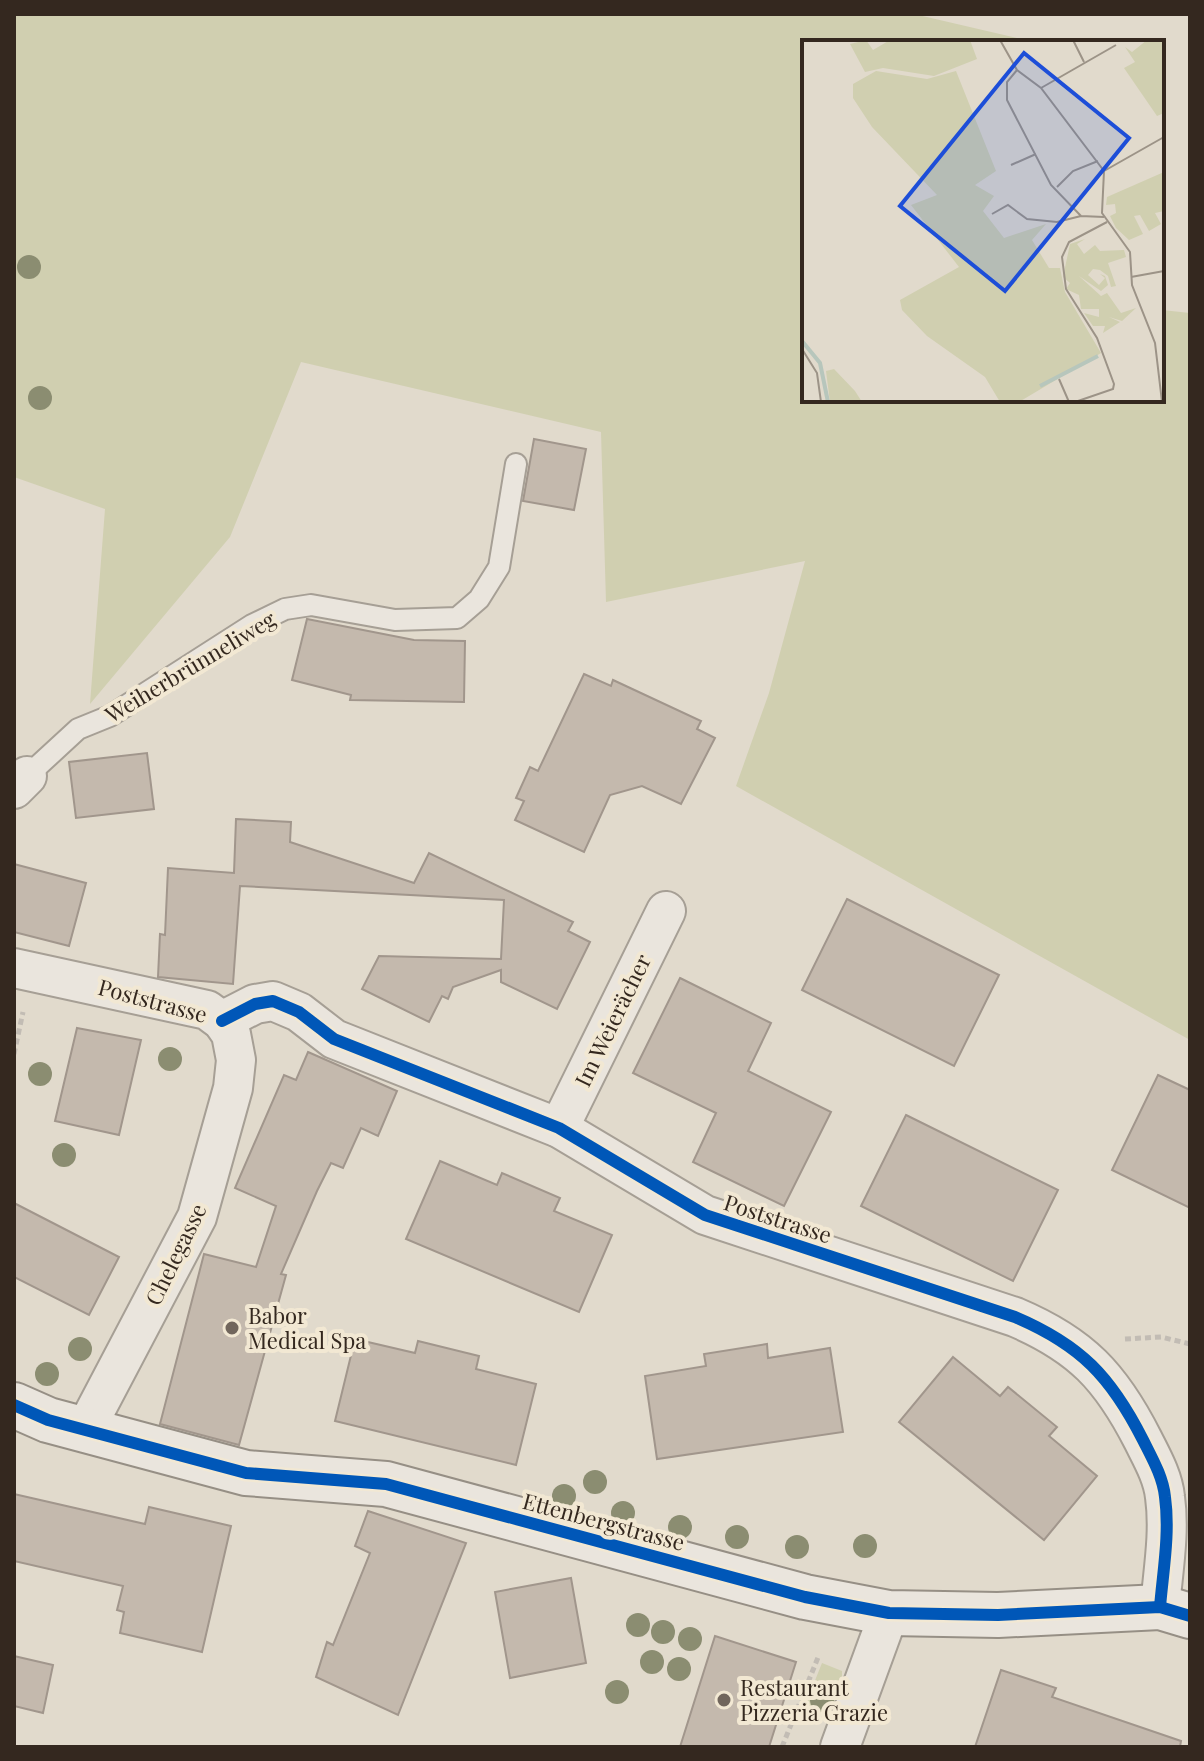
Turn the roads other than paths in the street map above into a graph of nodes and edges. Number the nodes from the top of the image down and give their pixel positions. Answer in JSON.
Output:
{"nodes":[{"id":1,"x":516,"y":464,"type":"dead end"},
{"id":2,"x":20,"y":782,"type":"edge"},
{"id":3,"x":666,"y":911,"type":"dead end"},
{"id":4,"x":14,"y":968,"type":"edge"},
{"id":5,"x":222,"y":1021,"type":"junction"},
{"id":6,"x":559,"y":1128,"type":"junction"},
{"id":7,"x":14,"y":1405,"type":"edge"},
{"id":8,"x":85,"y":1430,"type":"junction"},
{"id":9,"x":1175,"y":1611,"type":"edge"},
{"id":10,"x":889,"y":1613,"type":"junction"},
{"id":11,"x":840,"y":1747,"type":"edge"}],
"edges":[{"from":1,"to":2,"type":"lane","name":"Weiherbrünneliweg"},
{"from":3,"to":6,"type":"street","name":"Im Weierächer"},
{"from":4,"to":5,"type":"street","name":"Poststrasse"},
{"from":5,"to":6,"type":"street","name":"Poststrasse"},
{"from":5,"to":8,"type":"street","name":"Chelegasse"},
{"from":6,"to":9,"type":"street","name":"Poststrasse"},
{"from":7,"to":8,"type":"street","name":"Ettenbergstrasse"},
{"from":8,"to":10,"type":"street","name":"Ettenbergstrasse"},
{"from":9,"to":10,"type":"street","name":"Ettenbergstrasse"},
{"from":10,"to":11,"type":"street"}]}
